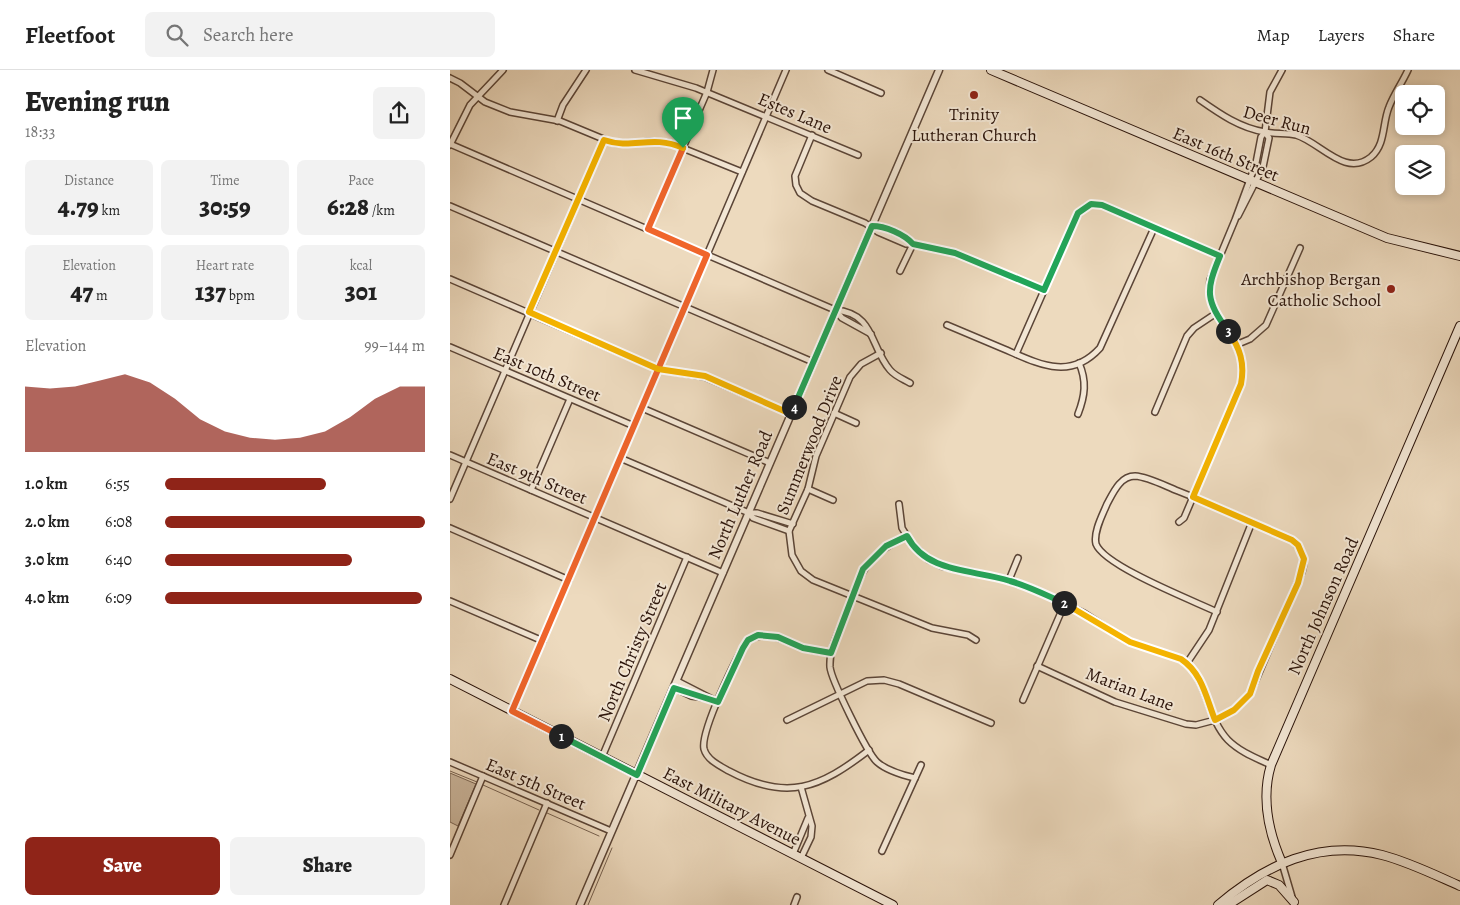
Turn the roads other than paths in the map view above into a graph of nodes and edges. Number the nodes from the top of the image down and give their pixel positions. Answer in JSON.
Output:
{"nodes":[{"id":1,"x":503,"y":70,"type":"edge"},
{"id":2,"x":586,"y":70,"type":"edge"},
{"id":3,"x":635,"y":70,"type":"edge"},
{"id":4,"x":713,"y":70,"type":"edge"},
{"id":5,"x":786,"y":70,"type":"edge"},
{"id":6,"x":828,"y":70,"type":"edge"},
{"id":7,"x":939,"y":70,"type":"edge"},
{"id":8,"x":991,"y":70,"type":"edge"},
{"id":9,"x":1282,"y":70,"type":"edge"},
{"id":10,"x":1408,"y":70,"type":"edge"},
{"id":11,"x":450,"y":78,"type":"edge"},
{"id":12,"x":708,"y":92,"type":"junction"},
{"id":13,"x":881,"y":93,"type":"dead end"},
{"id":14,"x":476,"y":96,"type":"junction"},
{"id":15,"x":1200,"y":100,"type":"dead end"},
{"id":16,"x":767,"y":115,"type":"junction"},
{"id":17,"x":557,"y":121,"type":"junction"},
{"id":18,"x":1265,"y":132,"type":"junction"},
{"id":19,"x":812,"y":135,"type":"junction"},
{"id":20,"x":604,"y":140,"type":"junction"},
{"id":21,"x":450,"y":144,"type":"edge"},
{"id":22,"x":683,"y":148,"type":"junction"},
{"id":23,"x":858,"y":155,"type":"dead end"},
{"id":24,"x":742,"y":172,"type":"junction"},
{"id":25,"x":1252,"y":182,"type":"junction"},
{"id":26,"x":578,"y":198,"type":"junction"},
{"id":27,"x":450,"y":206,"type":"edge"},
{"id":28,"x":872,"y":226,"type":"junction"},
{"id":29,"x":1154,"y":228,"type":"junction"},
{"id":30,"x":648,"y":229,"type":"junction"},
{"id":31,"x":913,"y":244,"type":"junction"},
{"id":32,"x":1300,"y":248,"type":"dead end"},
{"id":33,"x":556,"y":251,"type":"junction"},
{"id":34,"x":707,"y":255,"type":"junction"},
{"id":35,"x":1220,"y":256,"type":"junction"},
{"id":36,"x":1456,"y":256,"type":"edge"},
{"id":37,"x":1460,"y":261,"type":"edge"},
{"id":38,"x":900,"y":271,"type":"dead end"},
{"id":39,"x":450,"y":279,"type":"edge"},
{"id":40,"x":1044,"y":290,"type":"junction"},
{"id":41,"x":685,"y":306,"type":"junction"},
{"id":42,"x":836,"y":310,"type":"junction"},
{"id":43,"x":529,"y":312,"type":"junction"},
{"id":44,"x":1215,"y":314,"type":"junction"},
{"id":45,"x":947,"y":325,"type":"dead end"},
{"id":46,"x":1460,"y":326,"type":"edge"},
{"id":47,"x":871,"y":334,"type":"junction"},
{"id":48,"x":1238,"y":344,"type":"junction"},
{"id":49,"x":450,"y":347,"type":"edge"},
{"id":50,"x":880,"y":353,"type":"junction"},
{"id":51,"x":1016,"y":354,"type":"junction"},
{"id":52,"x":814,"y":362,"type":"junction"},
{"id":53,"x":1079,"y":363,"type":"junction"},
{"id":54,"x":658,"y":369,"type":"junction"},
{"id":55,"x":505,"y":371,"type":"junction"},
{"id":56,"x":910,"y":383,"type":"dead end"},
{"id":57,"x":570,"y":399,"type":"junction"},
{"id":58,"x":642,"y":408,"type":"junction"},
{"id":59,"x":1155,"y":412,"type":"dead end"},
{"id":60,"x":834,"y":413,"type":"junction"},
{"id":61,"x":791,"y":414,"type":"junction"},
{"id":62,"x":1078,"y":414,"type":"dead end"},
{"id":63,"x":856,"y":423,"type":"dead end"},
{"id":64,"x":634,"y":426,"type":"junction"},
{"id":65,"x":450,"y":456,"type":"edge"},
{"id":66,"x":620,"y":458,"type":"junction"},
{"id":67,"x":466,"y":462,"type":"junction"},
{"id":68,"x":770,"y":463,"type":"junction"},
{"id":69,"x":808,"y":489,"type":"junction"},
{"id":70,"x":531,"y":490,"type":"junction"},
{"id":71,"x":1193,"y":497,"type":"junction"},
{"id":72,"x":450,"y":499,"type":"edge"},
{"id":73,"x":833,"y":500,"type":"dead end"},
{"id":74,"x":899,"y":504,"type":"dead end"},
{"id":75,"x":749,"y":513,"type":"junction"},
{"id":76,"x":595,"y":518,"type":"junction"},
{"id":77,"x":1179,"y":522,"type":"dead end"},
{"id":78,"x":1252,"y":522,"type":"junction"},
{"id":79,"x":793,"y":524,"type":"junction"},
{"id":80,"x":450,"y":528,"type":"edge"},
{"id":81,"x":790,"y":532,"type":"junction"},
{"id":82,"x":907,"y":536,"type":"junction"},
{"id":83,"x":688,"y":558,"type":"junction"},
{"id":84,"x":1018,"y":558,"type":"dead end"},
{"id":85,"x":723,"y":573,"type":"junction"},
{"id":86,"x":569,"y":580,"type":"junction"},
{"id":87,"x":1009,"y":580,"type":"junction"},
{"id":88,"x":852,"y":596,"type":"junction"},
{"id":89,"x":450,"y":601,"type":"edge"},
{"id":90,"x":1065,"y":603,"type":"junction"},
{"id":91,"x":1217,"y":612,"type":"junction"},
{"id":92,"x":976,"y":640,"type":"dead end"},
{"id":93,"x":543,"y":641,"type":"junction"},
{"id":94,"x":831,"y":653,"type":"junction"},
{"id":95,"x":1188,"y":663,"type":"junction"},
{"id":96,"x":1038,"y":666,"type":"junction"},
{"id":97,"x":450,"y":679,"type":"edge"},
{"id":98,"x":677,"y":681,"type":"junction"},
{"id":99,"x":674,"y":688,"type":"junction"},
{"id":100,"x":841,"y":693,"type":"junction"},
{"id":101,"x":706,"y":698,"type":"junction"},
{"id":102,"x":1023,"y":700,"type":"dead end"},
{"id":103,"x":718,"y":702,"type":"junction"},
{"id":104,"x":512,"y":711,"type":"junction"},
{"id":105,"x":787,"y":720,"type":"dead end"},
{"id":106,"x":1215,"y":720,"type":"junction"},
{"id":107,"x":990,"y":723,"type":"dead end"},
{"id":108,"x":869,"y":750,"type":"junction"},
{"id":109,"x":602,"y":757,"type":"junction"},
{"id":110,"x":450,"y":762,"type":"edge"},
{"id":111,"x":921,"y":765,"type":"dead end"},
{"id":112,"x":1271,"y":765,"type":"junction"},
{"id":113,"x":637,"y":775,"type":"junction"},
{"id":114,"x":483,"y":776,"type":"junction"},
{"id":115,"x":915,"y":778,"type":"junction"},
{"id":116,"x":801,"y":787,"type":"junction"},
{"id":117,"x":547,"y":803,"type":"junction"},
{"id":118,"x":808,"y":818,"type":"junction"},
{"id":119,"x":612,"y":832,"type":"junction"},
{"id":120,"x":882,"y":851,"type":"dead end"},
{"id":121,"x":450,"y":855,"type":"edge"},
{"id":122,"x":797,"y":856,"type":"junction"},
{"id":123,"x":1282,"y":862,"type":"junction"},
{"id":124,"x":1460,"y":886,"type":"edge"},
{"id":125,"x":797,"y":897,"type":"dead end"},
{"id":126,"x":1294,"y":903,"type":"edge"},
{"id":127,"x":504,"y":905,"type":"edge"},
{"id":128,"x":580,"y":905,"type":"edge"},
{"id":129,"x":795,"y":905,"type":"edge"},
{"id":130,"x":893,"y":905,"type":"edge"},
{"id":131,"x":1218,"y":905,"type":"edge"},
{"id":132,"x":1228,"y":905,"type":"edge"}],
"edges":[{"from":1,"to":14,"type":"street"},
{"from":2,"to":17,"type":"street"},
{"from":3,"to":12,"type":"street","name":"Estes Lane"},
{"from":4,"to":12,"type":"street"},
{"from":5,"to":16,"type":"street"},
{"from":6,"to":13,"type":"street"},
{"from":7,"to":28,"type":"street","name":"North Luther Road"},
{"from":8,"to":25,"type":"main road","name":"East 16th Street"},
{"from":9,"to":18,"type":"street"},
{"from":10,"to":18,"type":"street","name":"Deer Run"},
{"from":11,"to":14,"type":"street"},
{"from":12,"to":16,"type":"street","name":"Estes Lane"},
{"from":12,"to":22,"type":"street"},
{"from":14,"to":17,"type":"street"},
{"from":14,"to":21,"type":"street"},
{"from":15,"to":18,"type":"street","name":"Deer Run"},
{"from":16,"to":19,"type":"street","name":"Estes Lane"},
{"from":16,"to":24,"type":"street"},
{"from":17,"to":20,"type":"street"},
{"from":18,"to":25,"type":"street"},
{"from":19,"to":23,"type":"street","name":"Estes Lane"},
{"from":19,"to":28,"type":"street"},
{"from":20,"to":22,"type":"street"},
{"from":20,"to":26,"type":"street"},
{"from":21,"to":26,"type":"street"},
{"from":22,"to":24,"type":"street"},
{"from":22,"to":30,"type":"street"},
{"from":24,"to":34,"type":"street"},
{"from":25,"to":35,"type":"street"},
{"from":25,"to":36,"type":"main road","name":"East 16th Street"},
{"from":26,"to":30,"type":"street"},
{"from":26,"to":33,"type":"street"},
{"from":27,"to":33,"type":"street"},
{"from":28,"to":31,"type":"street"},
{"from":28,"to":42,"type":"street","name":"North Luther Road"},
{"from":29,"to":35,"type":"street"},
{"from":29,"to":40,"type":"street"},
{"from":29,"to":53,"type":"street"},
{"from":30,"to":34,"type":"street"},
{"from":31,"to":38,"type":"street"},
{"from":31,"to":40,"type":"street"},
{"from":32,"to":48,"type":"street"},
{"from":33,"to":41,"type":"street"},
{"from":33,"to":43,"type":"street"},
{"from":34,"to":41,"type":"street"},
{"from":34,"to":42,"type":"street"},
{"from":35,"to":44,"type":"street"},
{"from":36,"to":37,"type":"main road","name":"East 16th Street"},
{"from":39,"to":43,"type":"street"},
{"from":40,"to":51,"type":"street"},
{"from":41,"to":52,"type":"street"},
{"from":41,"to":54,"type":"street"},
{"from":42,"to":47,"type":"street"},
{"from":42,"to":47,"type":"street"},
{"from":42,"to":52,"type":"street","name":"North Luther Road"},
{"from":43,"to":54,"type":"street"},
{"from":43,"to":55,"type":"street"},
{"from":44,"to":48,"type":"street"},
{"from":44,"to":59,"type":"street"},
{"from":45,"to":51,"type":"street"},
{"from":46,"to":112,"type":"main road","name":"North Johnson Road"},
{"from":47,"to":50,"type":"street"},
{"from":48,"to":71,"type":"street"},
{"from":49,"to":55,"type":"street","name":"East 10th Street"},
{"from":50,"to":56,"type":"street"},
{"from":50,"to":60,"type":"street","name":"Summerwood Drive"},
{"from":51,"to":53,"type":"street"},
{"from":52,"to":61,"type":"street","name":"North Luther Road"},
{"from":53,"to":62,"type":"street"},
{"from":54,"to":58,"type":"street"},
{"from":54,"to":61,"type":"street"},
{"from":55,"to":57,"type":"street","name":"East 10th Street"},
{"from":55,"to":67,"type":"street"},
{"from":57,"to":64,"type":"street","name":"East 10th Street"},
{"from":57,"to":70,"type":"street"},
{"from":58,"to":64,"type":"street"},
{"from":58,"to":68,"type":"street"},
{"from":60,"to":63,"type":"street"},
{"from":60,"to":69,"type":"street","name":"Summerwood Drive"},
{"from":61,"to":68,"type":"street","name":"North Luther Road"},
{"from":64,"to":66,"type":"street"},
{"from":65,"to":67,"type":"street","name":"East 9th Street"},
{"from":66,"to":75,"type":"street"},
{"from":66,"to":76,"type":"street"},
{"from":67,"to":70,"type":"street","name":"East 9th Street"},
{"from":67,"to":72,"type":"street"},
{"from":68,"to":75,"type":"street","name":"North Luther Road"},
{"from":69,"to":73,"type":"street"},
{"from":69,"to":79,"type":"street","name":"Summerwood Drive"},
{"from":70,"to":76,"type":"street","name":"East 9th Street"},
{"from":71,"to":77,"type":"street"},
{"from":71,"to":78,"type":"street"},
{"from":71,"to":91,"type":"street"},
{"from":74,"to":82,"type":"street"},
{"from":75,"to":79,"type":"street"},
{"from":75,"to":81,"type":"street"},
{"from":75,"to":85,"type":"street","name":"North Luther Road"},
{"from":76,"to":83,"type":"street","name":"East 9th Street"},
{"from":76,"to":86,"type":"street"},
{"from":78,"to":91,"type":"street"},
{"from":78,"to":106,"type":"street"},
{"from":79,"to":81,"type":"street","name":"Summerwood Drive"},
{"from":80,"to":86,"type":"street"},
{"from":81,"to":88,"type":"street"},
{"from":82,"to":87,"type":"street"},
{"from":82,"to":88,"type":"street"},
{"from":83,"to":85,"type":"street","name":"East 9th Street"},
{"from":83,"to":109,"type":"street","name":"North Christy Street"},
{"from":84,"to":87,"type":"street"},
{"from":85,"to":98,"type":"street","name":"North Luther Road"},
{"from":86,"to":93,"type":"street"},
{"from":87,"to":90,"type":"street"},
{"from":88,"to":92,"type":"street"},
{"from":88,"to":94,"type":"street"},
{"from":89,"to":93,"type":"street"},
{"from":90,"to":95,"type":"street"},
{"from":90,"to":96,"type":"street"},
{"from":91,"to":95,"type":"street"},
{"from":93,"to":104,"type":"street"},
{"from":94,"to":100,"type":"street"},
{"from":94,"to":103,"type":"street"},
{"from":95,"to":106,"type":"street"},
{"from":96,"to":102,"type":"street"},
{"from":96,"to":106,"type":"street","name":"Marian Lane"},
{"from":97,"to":104,"type":"main road","name":"East Military Avenue"},
{"from":98,"to":99,"type":"street","name":"North Luther Road"},
{"from":98,"to":101,"type":"street"},
{"from":99,"to":101,"type":"street"},
{"from":99,"to":113,"type":"street","name":"North Luther Road"},
{"from":100,"to":105,"type":"street"},
{"from":100,"to":107,"type":"street"},
{"from":100,"to":108,"type":"street"},
{"from":101,"to":103,"type":"street"},
{"from":103,"to":116,"type":"street"},
{"from":104,"to":109,"type":"main road","name":"East Military Avenue"},
{"from":106,"to":112,"type":"street"},
{"from":108,"to":115,"type":"street"},
{"from":108,"to":116,"type":"street"},
{"from":109,"to":113,"type":"main road","name":"East Military Avenue"},
{"from":110,"to":114,"type":"street","name":"East 5th Street"},
{"from":111,"to":115,"type":"street"},
{"from":112,"to":123,"type":"main road","name":"North Johnson Road"},
{"from":113,"to":119,"type":"street","name":"North Luther Road"},
{"from":113,"to":122,"type":"main road","name":"East Military Avenue"},
{"from":114,"to":117,"type":"street","name":"East 5th Street"},
{"from":114,"to":121,"type":"street"},
{"from":115,"to":120,"type":"street"},
{"from":116,"to":118,"type":"street"},
{"from":117,"to":119,"type":"street","name":"East 5th Street"},
{"from":117,"to":127,"type":"street"},
{"from":118,"to":122,"type":"street"},
{"from":118,"to":122,"type":"street"},
{"from":119,"to":128,"type":"street","name":"North Luther Road"},
{"from":122,"to":130,"type":"main road","name":"East Military Avenue"},
{"from":123,"to":124,"type":"main road"},
{"from":123,"to":126,"type":"street","name":"North Johnson Road"},
{"from":123,"to":131,"type":"main road"},
{"from":125,"to":129,"type":"street"},
{"from":126,"to":132,"type":"main road"}]}
